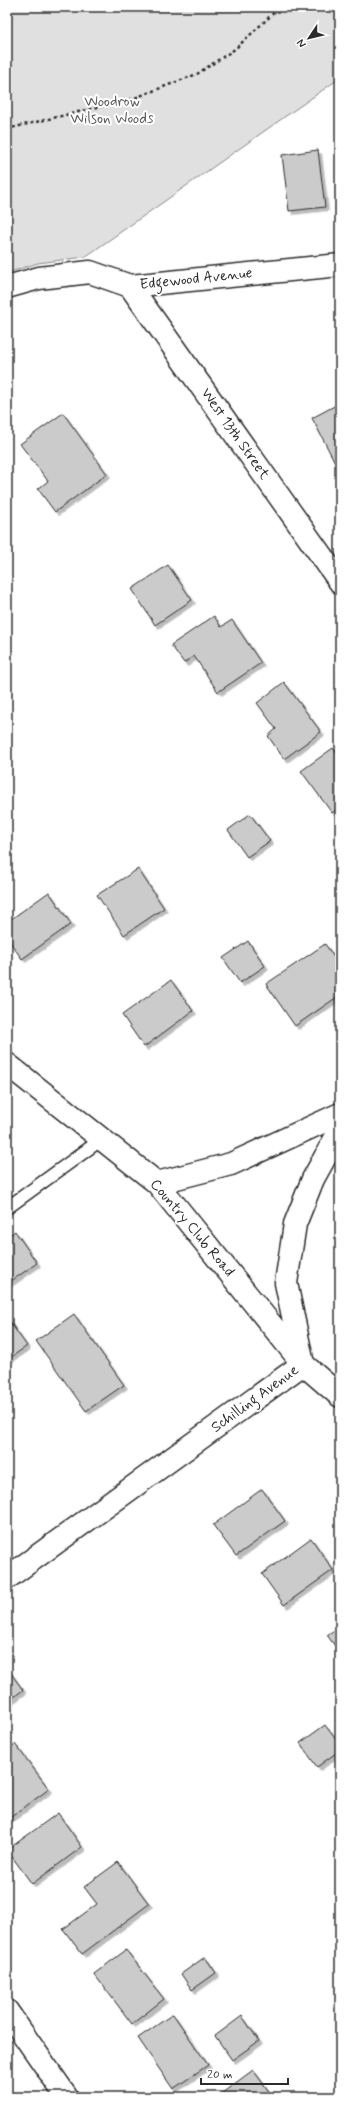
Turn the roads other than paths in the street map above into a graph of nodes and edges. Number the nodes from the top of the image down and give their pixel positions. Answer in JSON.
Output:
{"nodes":[{"id":1,"x":340,"y":265,"type":"edge"},
{"id":2,"x":130,"y":286,"type":"junction"},
{"id":3,"x":7,"y":287,"type":"edge"},
{"id":4,"x":340,"y":582,"type":"edge"},
{"id":5,"x":7,"y":1064,"type":"edge"},
{"id":6,"x":340,"y":1114,"type":"edge"},
{"id":7,"x":340,"y":1130,"type":"edge"},
{"id":8,"x":102,"y":1139,"type":"junction"},
{"id":9,"x":157,"y":1183,"type":"junction"},
{"id":10,"x":7,"y":1208,"type":"edge"},
{"id":11,"x":303,"y":1364,"type":"junction"},
{"id":12,"x":340,"y":1396,"type":"edge"},
{"id":13,"x":7,"y":1578,"type":"edge"},
{"id":14,"x":7,"y":2011,"type":"edge"},
{"id":15,"x":67,"y":2097,"type":"edge"}],
"edges":[{"from":1,"to":2,"type":"street","name":"Edgewood Avenue"},
{"from":2,"to":3,"type":"street","name":"Edgewood Avenue"},
{"from":2,"to":4,"type":"street","name":"West 13th Street"},
{"from":5,"to":8,"type":"street","name":"Country Club Road"},
{"from":6,"to":9,"type":"street"},
{"from":7,"to":11,"type":"street","name":"Schilling Avenue"},
{"from":8,"to":9,"type":"street","name":"Country Club Road"},
{"from":8,"to":10,"type":"lane"},
{"from":9,"to":11,"type":"street","name":"Country Club Road"},
{"from":11,"to":12,"type":"street","name":"Country Club Road"},
{"from":11,"to":13,"type":"street","name":"Schilling Avenue"},
{"from":14,"to":15,"type":"street"}]}
